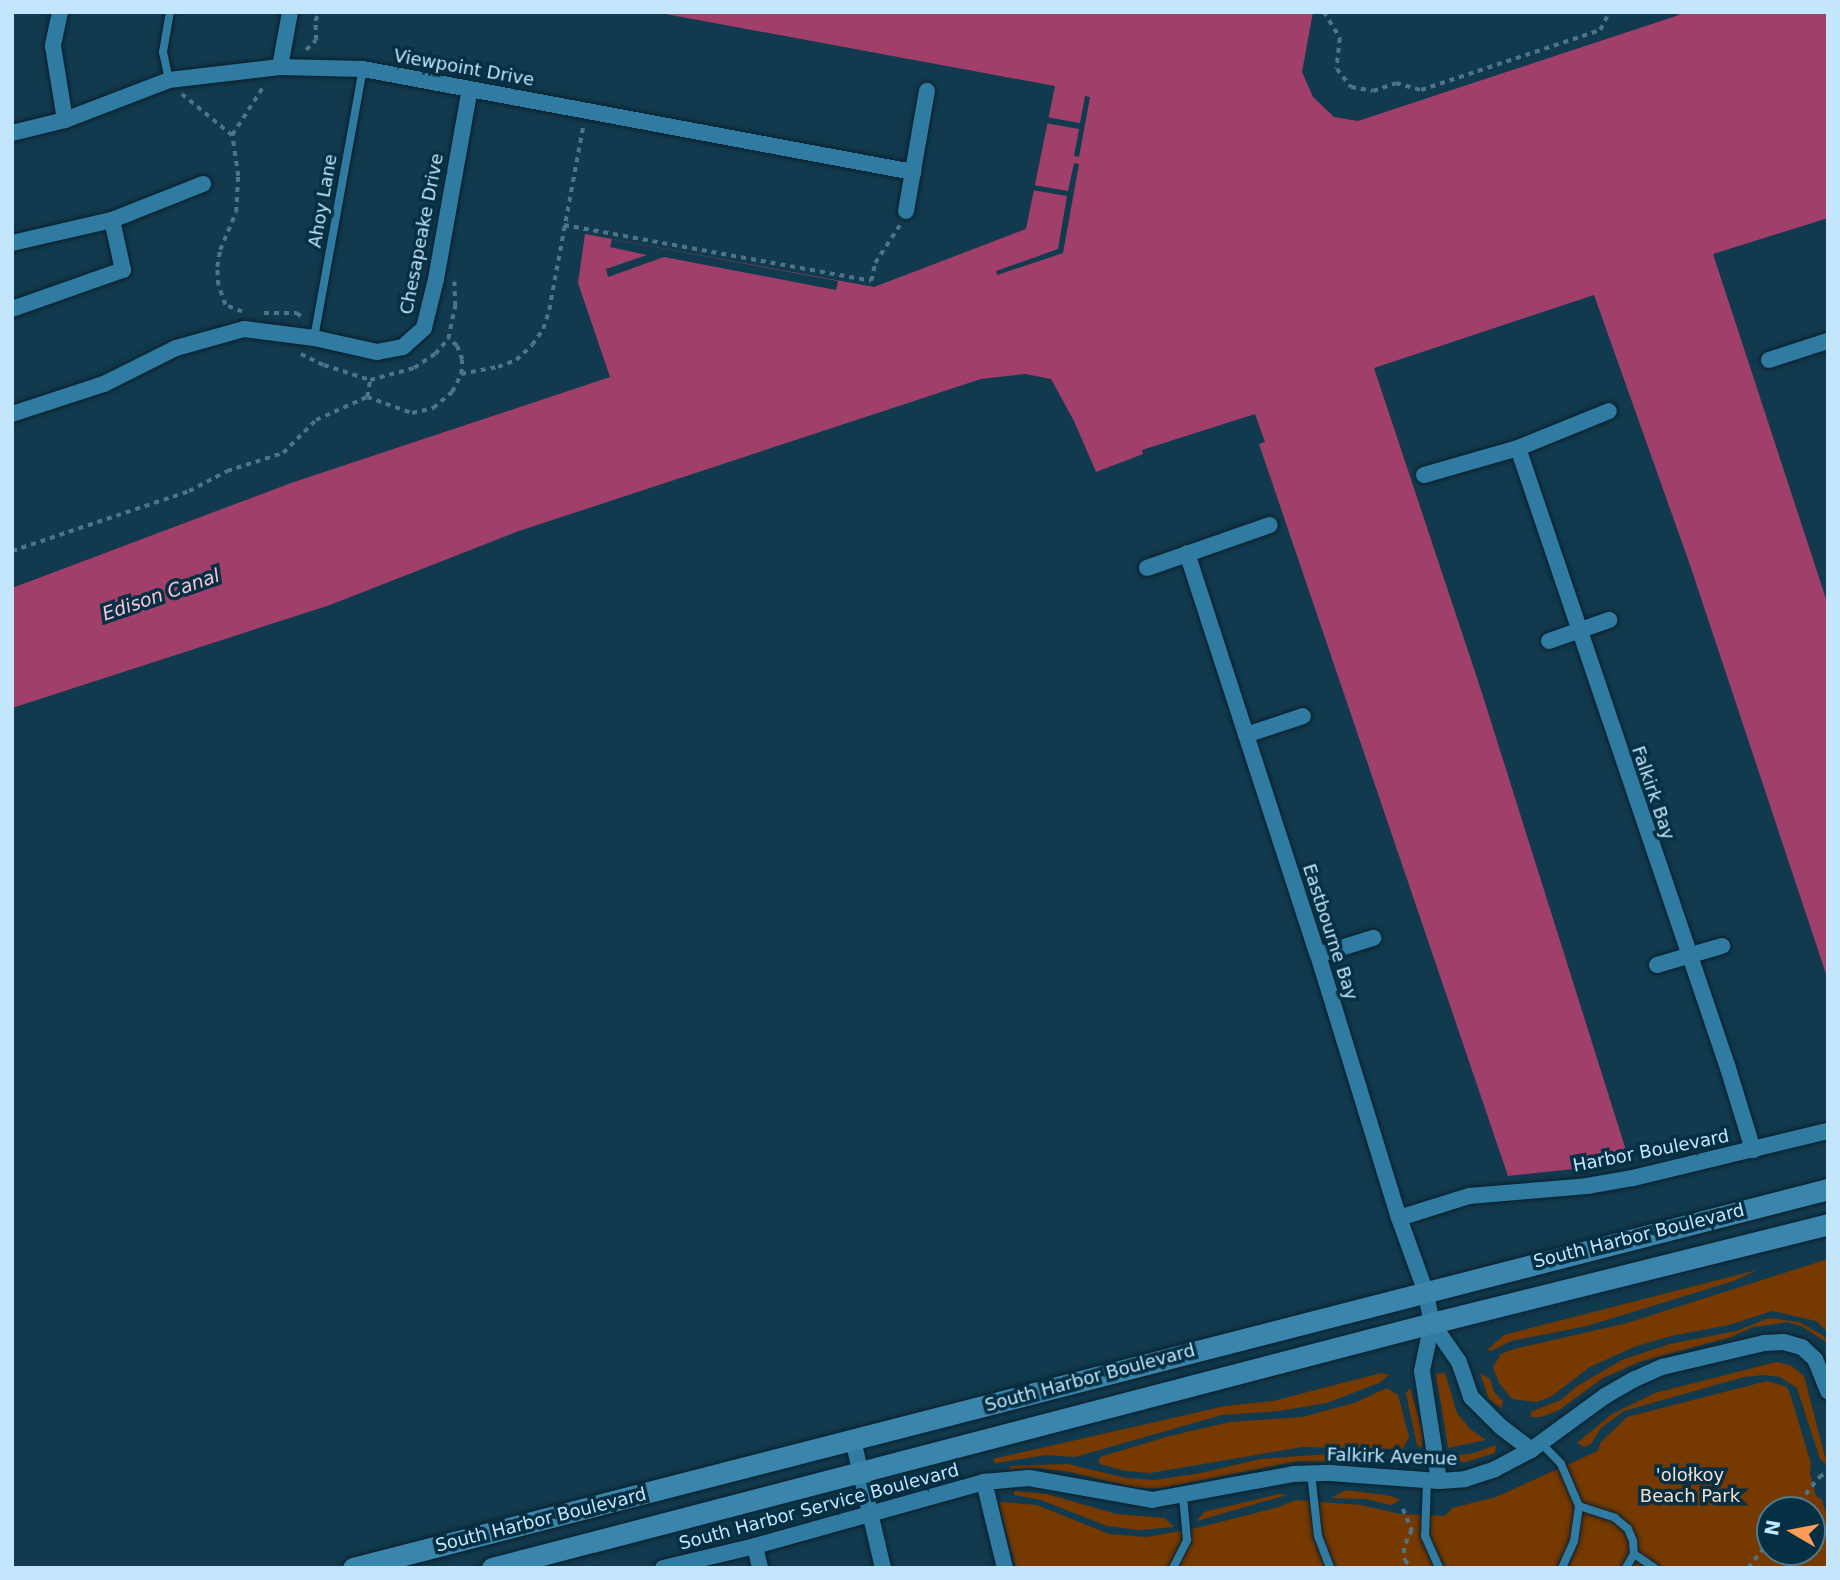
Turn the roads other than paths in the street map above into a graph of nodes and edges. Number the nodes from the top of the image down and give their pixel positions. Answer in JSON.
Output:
{"nodes":[{"id":1,"x":60,"y":12,"type":"edge"},
{"id":2,"x":170,"y":12,"type":"edge"},
{"id":3,"x":290,"y":12,"type":"edge"},
{"id":4,"x":280,"y":67,"type":"junction"},
{"id":5,"x":363,"y":69,"type":"junction"},
{"id":6,"x":169,"y":80,"type":"junction"},
{"id":7,"x":470,"y":89,"type":"junction"},
{"id":8,"x":927,"y":91,"type":"dead end"},
{"id":9,"x":65,"y":120,"type":"junction"},
{"id":10,"x":12,"y":132,"type":"edge"},
{"id":11,"x":913,"y":172,"type":"junction"},
{"id":12,"x":203,"y":184,"type":"dead end"},
{"id":13,"x":906,"y":211,"type":"road end"},
{"id":14,"x":112,"y":220,"type":"junction"},
{"id":15,"x":12,"y":243,"type":"edge"},
{"id":16,"x":12,"y":309,"type":"edge"},
{"id":17,"x":307,"y":338,"type":"junction"},
{"id":18,"x":1828,"y":341,"type":"edge"},
{"id":19,"x":1769,"y":360,"type":"dead end"},
{"id":20,"x":1609,"y":411,"type":"dead end"},
{"id":21,"x":12,"y":414,"type":"edge"},
{"id":22,"x":1518,"y":448,"type":"junction"},
{"id":23,"x":1423,"y":475,"type":"dead end"},
{"id":24,"x":1270,"y":525,"type":"dead end"},
{"id":25,"x":1187,"y":553,"type":"junction"},
{"id":26,"x":1147,"y":568,"type":"dead end"},
{"id":27,"x":1609,"y":620,"type":"dead end"},
{"id":28,"x":1578,"y":631,"type":"junction"},
{"id":29,"x":1549,"y":641,"type":"dead end"},
{"id":30,"x":1304,"y":716,"type":"dead end"},
{"id":31,"x":1246,"y":736,"type":"junction"},
{"id":32,"x":1373,"y":938,"type":"dead end"},
{"id":33,"x":1722,"y":946,"type":"dead end"},
{"id":34,"x":1318,"y":955,"type":"junction"},
{"id":35,"x":1688,"y":955,"type":"junction"},
{"id":36,"x":1657,"y":965,"type":"dead end"},
{"id":37,"x":1828,"y":1130,"type":"edge"},
{"id":38,"x":1752,"y":1150,"type":"junction"},
{"id":39,"x":1828,"y":1189,"type":"edge"},
{"id":40,"x":1399,"y":1218,"type":"junction"},
{"id":41,"x":1828,"y":1224,"type":"edge"},
{"id":42,"x":1425,"y":1290,"type":"junction"},
{"id":43,"x":1432,"y":1323,"type":"junction"},
{"id":44,"x":1828,"y":1391,"type":"edge"},
{"id":45,"x":853,"y":1440,"type":"junction"},
{"id":46,"x":1536,"y":1447,"type":"junction"},
{"id":47,"x":860,"y":1472,"type":"junction"},
{"id":48,"x":1311,"y":1473,"type":"junction"},
{"id":49,"x":1433,"y":1480,"type":"junction"},
{"id":50,"x":984,"y":1482,"type":"junction"},
{"id":51,"x":1183,"y":1496,"type":"junction"},
{"id":52,"x":1579,"y":1506,"type":"junction"},
{"id":53,"x":870,"y":1515,"type":"junction"},
{"id":54,"x":755,"y":1546,"type":"junction"},
{"id":55,"x":1634,"y":1554,"type":"junction"},
{"id":56,"x":353,"y":1568,"type":"edge"},
{"id":57,"x":492,"y":1568,"type":"edge"},
{"id":58,"x":663,"y":1568,"type":"edge"},
{"id":59,"x":761,"y":1568,"type":"edge"},
{"id":60,"x":883,"y":1568,"type":"edge"},
{"id":61,"x":1005,"y":1568,"type":"edge"},
{"id":62,"x":1173,"y":1568,"type":"edge"},
{"id":63,"x":1331,"y":1568,"type":"edge"},
{"id":64,"x":1439,"y":1568,"type":"edge"},
{"id":65,"x":1562,"y":1568,"type":"edge"},
{"id":66,"x":1626,"y":1568,"type":"edge"},
{"id":67,"x":1655,"y":1568,"type":"edge"}],
"edges":[{"from":1,"to":9,"type":"street"},
{"from":2,"to":6,"type":"lane"},
{"from":3,"to":4,"type":"street"},
{"from":4,"to":5,"type":"street","name":"Viewpoint Drive"},
{"from":4,"to":6,"type":"street","name":"Viewpoint Drive"},
{"from":5,"to":7,"type":"street","name":"Viewpoint Drive"},
{"from":5,"to":17,"type":"lane","name":"Ahoy Lane"},
{"from":6,"to":9,"type":"street","name":"Viewpoint Drive"},
{"from":7,"to":11,"type":"street","name":"Viewpoint Drive"},
{"from":7,"to":17,"type":"street","name":"Chesapeake Drive"},
{"from":8,"to":11,"type":"street"},
{"from":9,"to":10,"type":"street","name":"Viewpoint Drive"},
{"from":11,"to":13,"type":"street"},
{"from":12,"to":14,"type":"street"},
{"from":14,"to":15,"type":"street"},
{"from":14,"to":16,"type":"street"},
{"from":17,"to":21,"type":"street","name":"Chesapeake Drive"},
{"from":18,"to":19,"type":"street"},
{"from":20,"to":22,"type":"street"},
{"from":22,"to":23,"type":"street"},
{"from":22,"to":28,"type":"street","name":"Falkirk Bay"},
{"from":24,"to":25,"type":"street"},
{"from":25,"to":26,"type":"street"},
{"from":25,"to":31,"type":"street","name":"Eastbourne Bay"},
{"from":27,"to":28,"type":"street"},
{"from":28,"to":29,"type":"street"},
{"from":28,"to":35,"type":"street","name":"Falkirk Bay"},
{"from":30,"to":31,"type":"street"},
{"from":31,"to":34,"type":"street","name":"Eastbourne Bay"},
{"from":32,"to":34,"type":"street"},
{"from":33,"to":35,"type":"street"},
{"from":34,"to":40,"type":"street","name":"Eastbourne Bay"},
{"from":35,"to":36,"type":"street"},
{"from":35,"to":38,"type":"street","name":"Falkirk Bay"},
{"from":37,"to":38,"type":"street","name":"Harbor Boulevard"},
{"from":38,"to":40,"type":"street","name":"Harbor Boulevard"},
{"from":39,"to":42,"type":"main road","name":"South Harbor Boulevard"},
{"from":40,"to":42,"type":"street","name":"Eastbourne Bay"},
{"from":41,"to":43,"type":"main road","name":"South Harbor Boulevard"},
{"from":42,"to":43,"type":"street","name":"Eastbourne Bay"},
{"from":42,"to":45,"type":"main road","name":"South Harbor Boulevard"},
{"from":43,"to":46,"type":"street","name":"Eastbourne Bay"},
{"from":43,"to":47,"type":"main road","name":"South Harbor Boulevard"},
{"from":43,"to":49,"type":"street","name":"Eastbourne Bay"},
{"from":44,"to":46,"type":"street","name":"Falkirk Avenue"},
{"from":45,"to":47,"type":"street"},
{"from":45,"to":56,"type":"main road","name":"South Harbor Boulevard"},
{"from":46,"to":49,"type":"street","name":"Falkirk Avenue"},
{"from":46,"to":52,"type":"lane"},
{"from":47,"to":53,"type":"street"},
{"from":47,"to":57,"type":"main road","name":"South Harbor Boulevard"},
{"from":48,"to":49,"type":"street","name":"Falkirk Avenue"},
{"from":48,"to":51,"type":"street","name":"Falkirk Avenue"},
{"from":48,"to":63,"type":"lane"},
{"from":49,"to":64,"type":"lane"},
{"from":50,"to":51,"type":"street","name":"Falkirk Avenue"},
{"from":50,"to":53,"type":"street","name":"South Harbor Service Boulevard"},
{"from":50,"to":61,"type":"street"},
{"from":51,"to":62,"type":"lane"},
{"from":52,"to":55,"type":"lane"},
{"from":52,"to":65,"type":"lane"},
{"from":53,"to":54,"type":"street","name":"South Harbor Service Boulevard"},
{"from":53,"to":60,"type":"street"},
{"from":54,"to":58,"type":"street","name":"South Harbor Service Boulevard"},
{"from":54,"to":59,"type":"street"},
{"from":55,"to":66,"type":"lane"},
{"from":55,"to":67,"type":"lane"}]}
